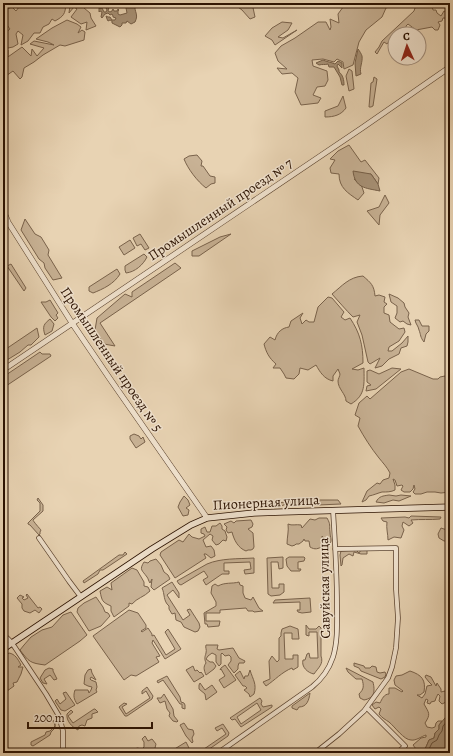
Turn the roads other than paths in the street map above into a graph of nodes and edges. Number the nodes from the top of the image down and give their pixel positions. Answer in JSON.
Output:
{"nodes":[{"id":1,"x":450,"y":67,"type":"edge"},
{"id":2,"x":3,"y":210,"type":"edge"},
{"id":3,"x":72,"y":323,"type":"junction"},
{"id":4,"x":3,"y":370,"type":"edge"},
{"id":5,"x":450,"y":507,"type":"edge"},
{"id":6,"x":333,"y":510,"type":"junction"},
{"id":7,"x":207,"y":518,"type":"junction"},
{"id":8,"x":39,"y":538,"type":"dead end"},
{"id":9,"x":335,"y":548,"type":"junction"},
{"id":10,"x":81,"y":597,"type":"junction"},
{"id":11,"x":7,"y":638,"type":"dead end"},
{"id":12,"x":12,"y":643,"type":"junction"},
{"id":13,"x":3,"y":649,"type":"edge"},
{"id":14,"x":367,"y":708,"type":"junction"},
{"id":15,"x":62,"y":753,"type":"edge"},
{"id":16,"x":218,"y":753,"type":"edge"},
{"id":17,"x":315,"y":753,"type":"edge"},
{"id":18,"x":398,"y":753,"type":"edge"}],
"edges":[{"from":1,"to":3,"type":"street","name":"Промышленный проезд № 7"},
{"from":2,"to":3,"type":"street","name":"Промышленный проезд № 5"},
{"from":3,"to":4,"type":"street","name":"Промышленный проезд № 7"},
{"from":3,"to":7,"type":"street","name":"Промышленный проезд № 5"},
{"from":5,"to":6,"type":"main road","name":"Пионерная улица"},
{"from":6,"to":7,"type":"main road","name":"Пионерная улица"},
{"from":6,"to":9,"type":"street","name":"Савуйская улица"},
{"from":7,"to":10,"type":"main road","name":"Пионерная улица"},
{"from":8,"to":10,"type":"street"},
{"from":9,"to":14,"type":"street"},
{"from":9,"to":16,"type":"street","name":"Савуйская улица"},
{"from":10,"to":12,"type":"main road","name":"Пионерная улица"},
{"from":11,"to":12,"type":"street"},
{"from":12,"to":13,"type":"main road","name":"Пионерная улица"},
{"from":12,"to":15,"type":"street"},
{"from":14,"to":17,"type":"street"},
{"from":14,"to":18,"type":"street"}]}
